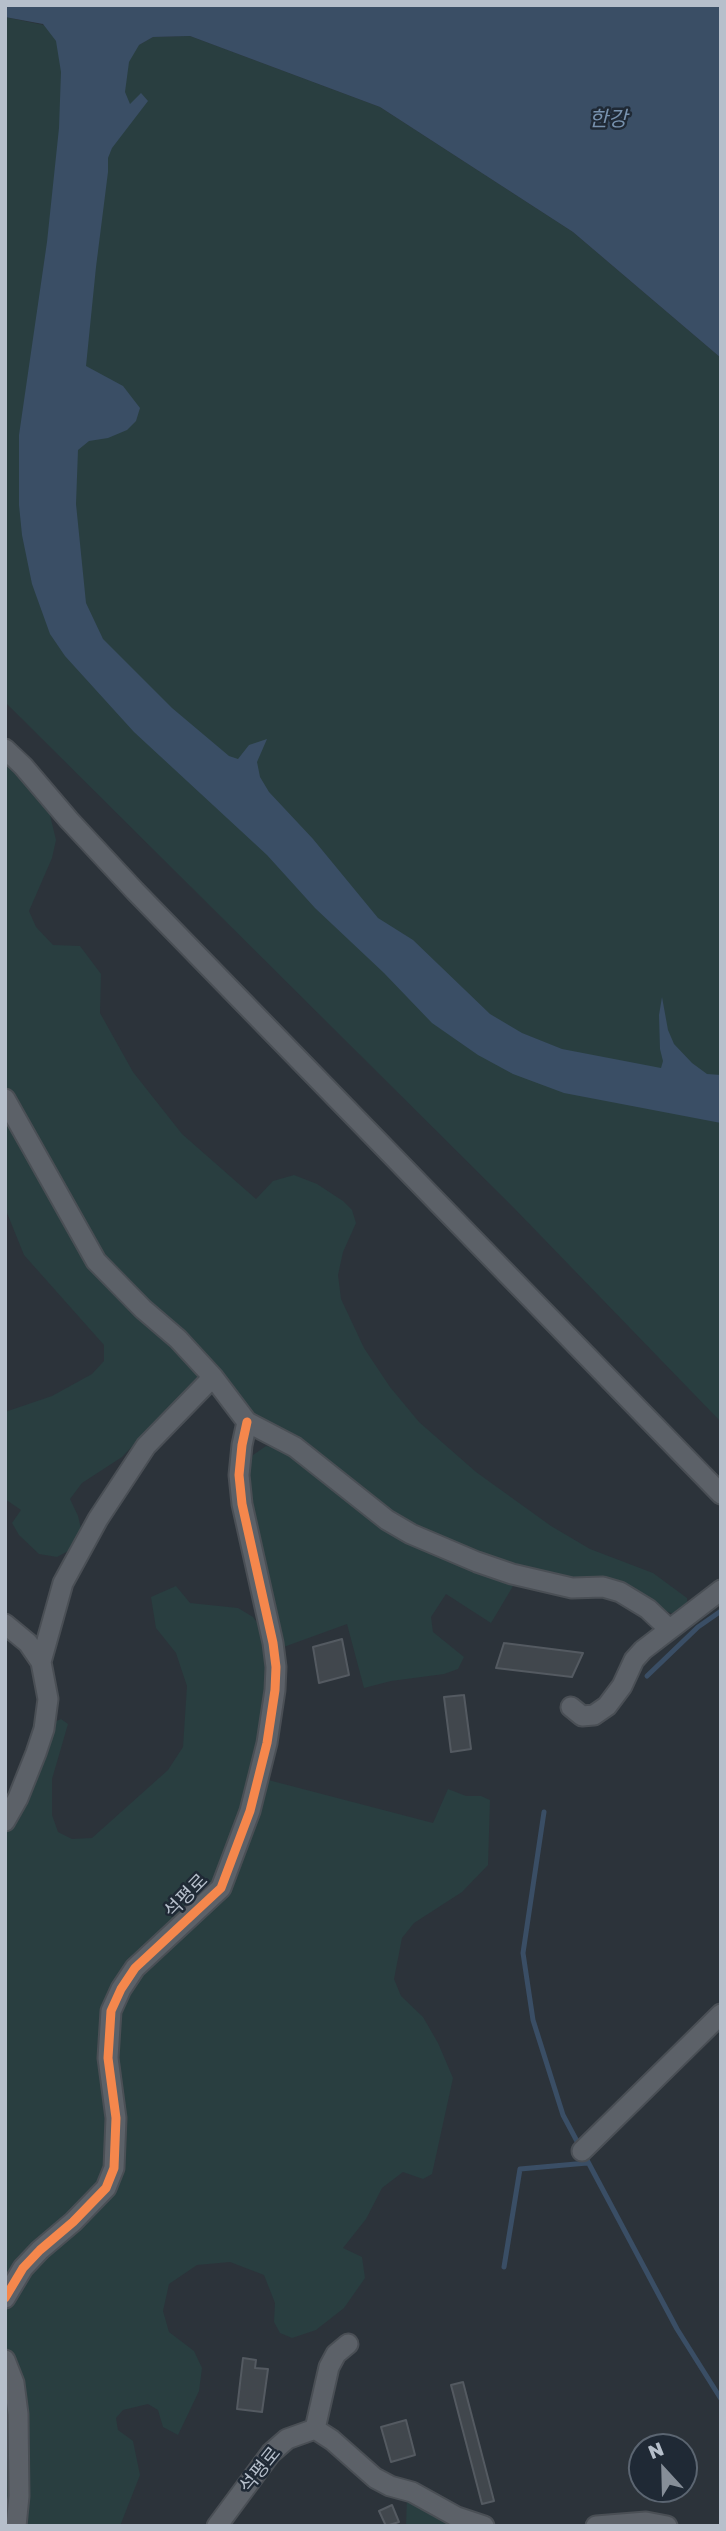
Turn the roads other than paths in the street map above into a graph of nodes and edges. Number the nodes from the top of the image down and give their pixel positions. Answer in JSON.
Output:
{"nodes":[{"id":1,"x":5,"y":749,"type":"edge"},
{"id":2,"x":5,"y":1099,"type":"edge"},
{"id":3,"x":214,"y":1377,"type":"junction"},
{"id":4,"x":247,"y":1422,"type":"junction"},
{"id":5,"x":721,"y":1494,"type":"edge"},
{"id":6,"x":721,"y":1590,"type":"edge"},
{"id":7,"x":5,"y":1624,"type":"edge"},
{"id":8,"x":669,"y":1629,"type":"junction"},
{"id":9,"x":41,"y":1662,"type":"junction"},
{"id":10,"x":570,"y":1707,"type":"dead end"},
{"id":11,"x":5,"y":1821,"type":"edge"},
{"id":12,"x":721,"y":2014,"type":"edge"},
{"id":13,"x":582,"y":2151,"type":"dead end"},
{"id":14,"x":5,"y":2298,"type":"edge"},
{"id":15,"x":348,"y":2344,"type":"dead end"},
{"id":16,"x":5,"y":2360,"type":"edge"},
{"id":17,"x":315,"y":2428,"type":"junction"},
{"id":18,"x":16,"y":2526,"type":"edge"},
{"id":19,"x":217,"y":2526,"type":"edge"},
{"id":20,"x":484,"y":2526,"type":"edge"},
{"id":21,"x":596,"y":2526,"type":"edge"},
{"id":22,"x":667,"y":2526,"type":"edge"}],
"edges":[{"from":1,"to":5,"type":"street"},
{"from":2,"to":3,"type":"street"},
{"from":3,"to":4,"type":"street"},
{"from":3,"to":9,"type":"street"},
{"from":4,"to":8,"type":"street"},
{"from":4,"to":14,"type":"street","name":"석평로"},
{"from":6,"to":8,"type":"street"},
{"from":7,"to":9,"type":"street"},
{"from":8,"to":10,"type":"street"},
{"from":9,"to":11,"type":"street"},
{"from":12,"to":13,"type":"street"},
{"from":15,"to":17,"type":"street"},
{"from":16,"to":18,"type":"street"},
{"from":17,"to":19,"type":"street","name":"석평로"},
{"from":17,"to":20,"type":"street"},
{"from":21,"to":22,"type":"street"}]}
